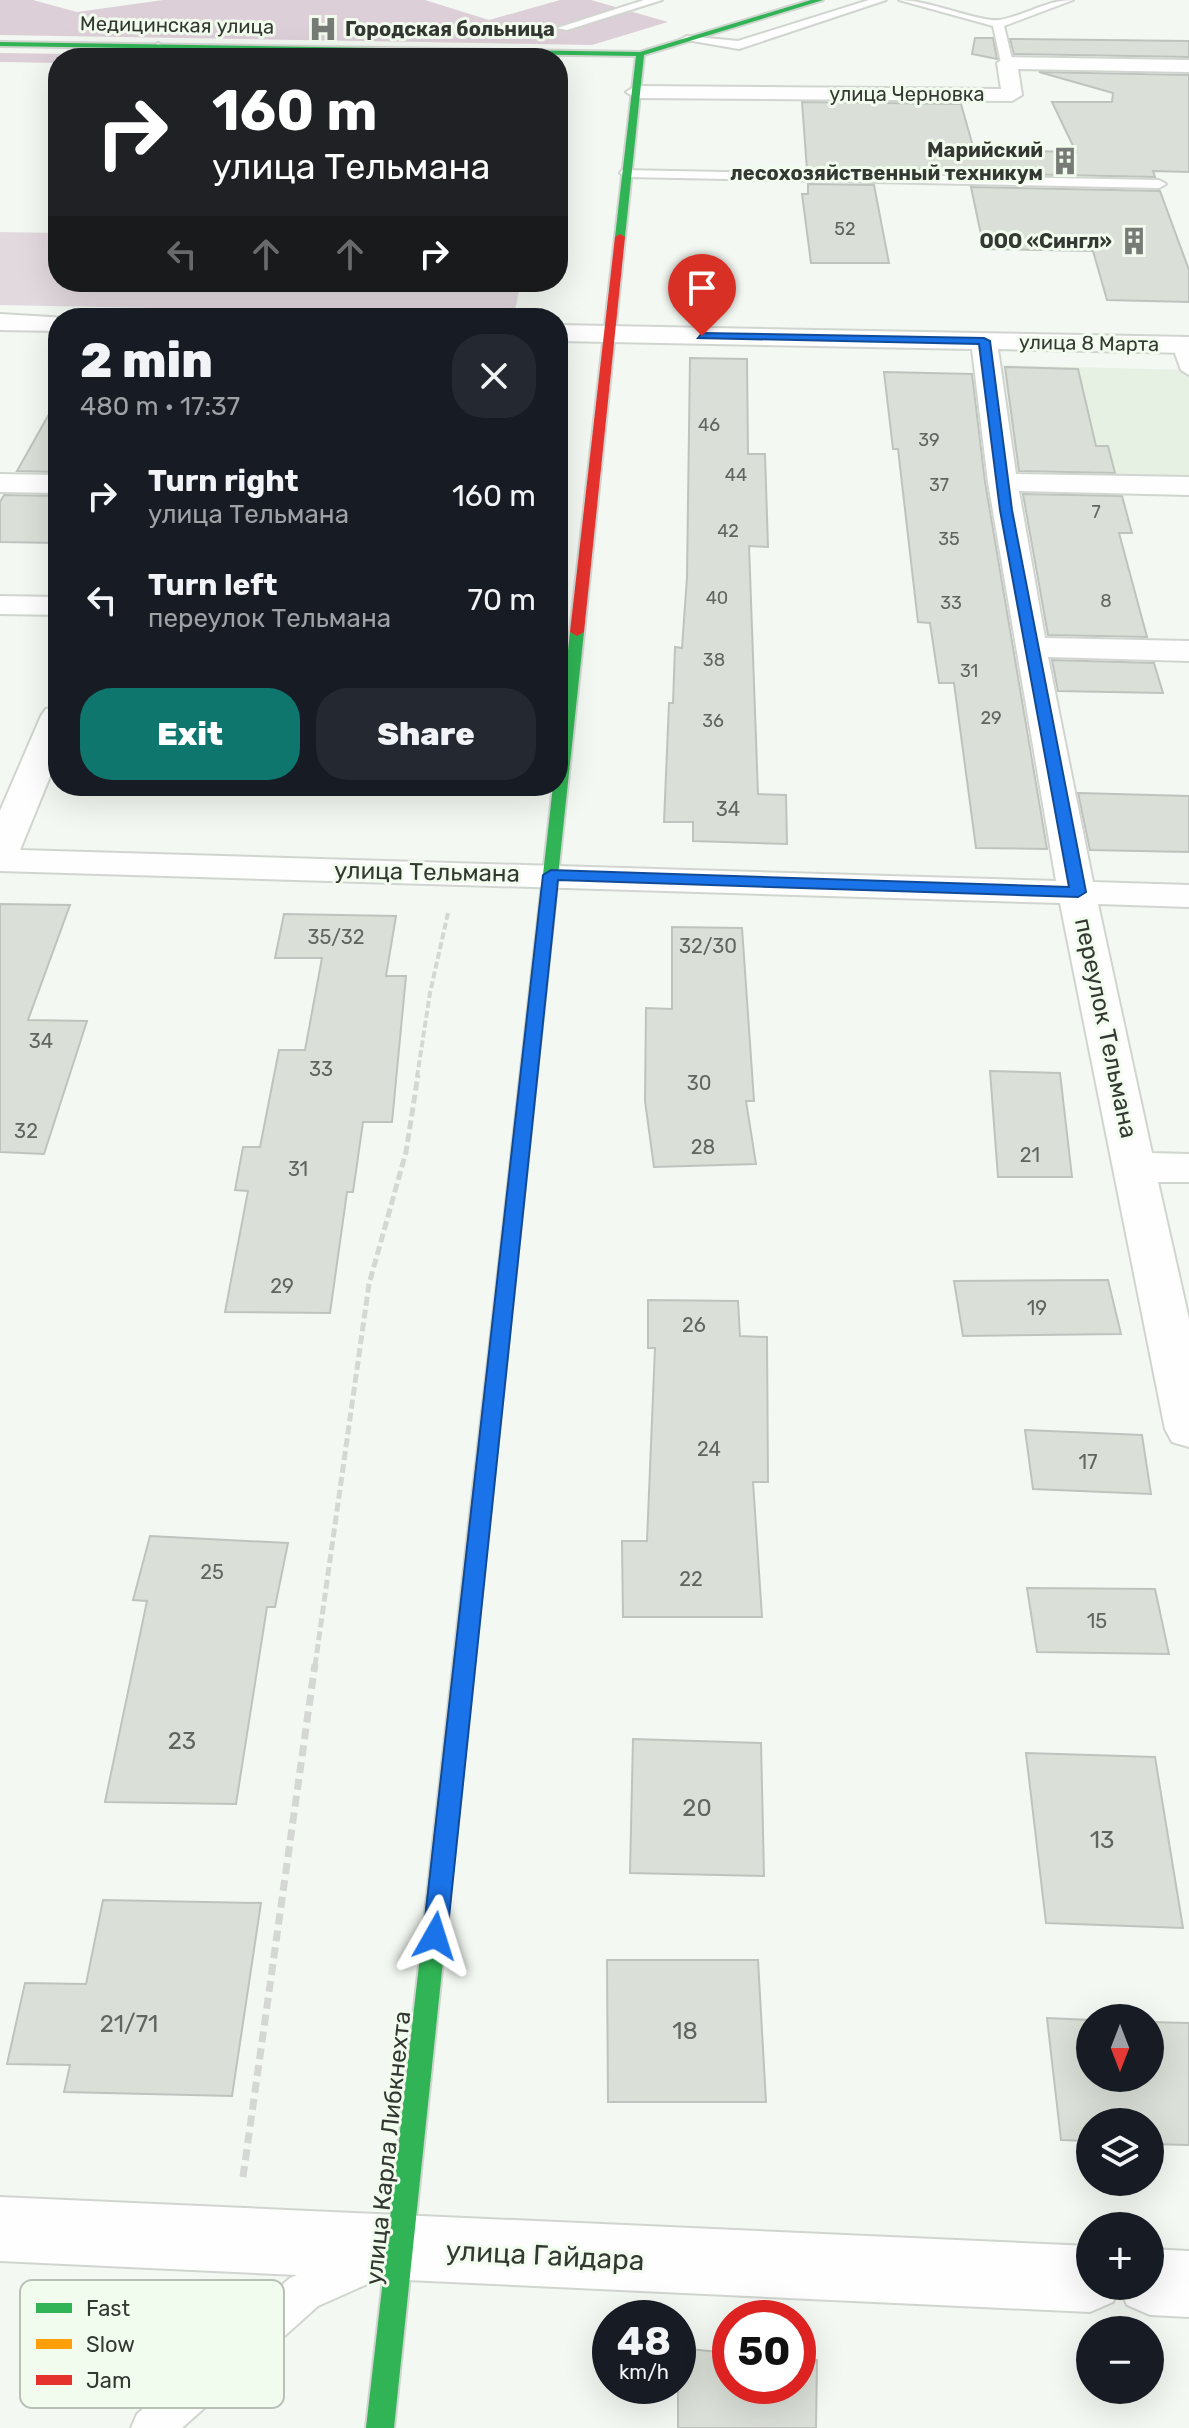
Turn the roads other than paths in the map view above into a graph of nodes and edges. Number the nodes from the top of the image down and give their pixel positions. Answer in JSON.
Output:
{"nodes":[{"id":1,"x":656,"y":0,"type":"edge"},
{"id":2,"x":819,"y":0,"type":"edge"},
{"id":3,"x":880,"y":0,"type":"edge"},
{"id":4,"x":905,"y":0,"type":"edge"},
{"id":5,"x":1067,"y":0,"type":"edge"},
{"id":6,"x":998,"y":24,"type":"junction"},
{"id":7,"x":563,"y":28,"type":"dead end"},
{"id":8,"x":687,"y":39,"type":"junction"},
{"id":9,"x":0,"y":44,"type":"edge"},
{"id":10,"x":77,"y":48,"type":"edge"},
{"id":11,"x":568,"y":54,"type":"edge"},
{"id":12,"x":640,"y":54,"type":"junction"},
{"id":13,"x":1007,"y":63,"type":"junction"},
{"id":14,"x":1189,"y":66,"type":"edge"},
{"id":15,"x":636,"y":92,"type":"junction"},
{"id":16,"x":627,"y":173,"type":"junction"},
{"id":17,"x":1159,"y":184,"type":"dead end"},
{"id":18,"x":0,"y":322,"type":"edge"},
{"id":19,"x":48,"y":323,"type":"edge"},
{"id":20,"x":568,"y":333,"type":"edge"},
{"id":21,"x":610,"y":334,"type":"junction"},
{"id":22,"x":984,"y":341,"type":"junction"},
{"id":23,"x":1186,"y":353,"type":"edge"},
{"id":24,"x":1002,"y":482,"type":"junction"},
{"id":25,"x":0,"y":483,"type":"edge"},
{"id":26,"x":48,"y":484,"type":"edge"},
{"id":27,"x":1189,"y":486,"type":"edge"},
{"id":28,"x":0,"y":605,"type":"edge"},
{"id":29,"x":48,"y":606,"type":"edge"},
{"id":30,"x":1030,"y":647,"type":"junction"},
{"id":31,"x":1189,"y":651,"type":"edge"},
{"id":32,"x":568,"y":719,"type":"edge"},
{"id":33,"x":48,"y":740,"type":"edge"},
{"id":34,"x":560,"y":796,"type":"edge"},
{"id":35,"x":0,"y":853,"type":"edge"},
{"id":36,"x":0,"y":860,"type":"edge"},
{"id":37,"x":551,"y":875,"type":"junction"},
{"id":38,"x":1078,"y":892,"type":"junction"},
{"id":39,"x":1189,"y":896,"type":"edge"},
{"id":40,"x":1135,"y":1167,"type":"junction"},
{"id":41,"x":1189,"y":1168,"type":"edge"},
{"id":42,"x":1189,"y":1429,"type":"edge"},
{"id":43,"x":0,"y":2229,"type":"edge"},
{"id":44,"x":401,"y":2248,"type":"junction"},
{"id":45,"x":1076,"y":2278,"type":"edge"},
{"id":46,"x":1164,"y":2283,"type":"edge"},
{"id":47,"x":1189,"y":2284,"type":"edge"},
{"id":48,"x":284,"y":2310,"type":"edge"},
{"id":49,"x":174,"y":2408,"type":"edge"},
{"id":50,"x":151,"y":2428,"type":"edge"},
{"id":51,"x":380,"y":2428,"type":"edge"}],
"edges":[{"from":1,"to":7,"type":"lane"},
{"from":2,"to":8,"type":"main road"},
{"from":3,"to":8,"type":"lane"},
{"from":4,"to":6,"type":"lane"},
{"from":5,"to":6,"type":"lane"},
{"from":6,"to":13,"type":"lane"},
{"from":8,"to":12,"type":"main road"},
{"from":9,"to":10,"type":"main road","name":"Медицинская улица"},
{"from":11,"to":12,"type":"main road","name":"Медицинская улица"},
{"from":12,"to":15,"type":"main road","name":"улица Карла Либкнехта"},
{"from":13,"to":14,"type":"street","name":"улица Черновка"},
{"from":13,"to":15,"type":"street","name":"улица Черновка"},
{"from":15,"to":16,"type":"main road","name":"улица Карла Либкнехта"},
{"from":16,"to":17,"type":"lane"},
{"from":16,"to":21,"type":"main road","name":"улица Карла Либкнехта"},
{"from":18,"to":19,"type":"street"},
{"from":20,"to":21,"type":"street","name":"улица 8 Марта"},
{"from":21,"to":22,"type":"street","name":"улица 8 Марта"},
{"from":21,"to":32,"type":"main road","name":"улица Карла Либкнехта"},
{"from":22,"to":23,"type":"street","name":"улица 8 Марта"},
{"from":22,"to":24,"type":"street","name":"переулок Тельмана"},
{"from":24,"to":27,"type":"street"},
{"from":24,"to":30,"type":"street","name":"переулок Тельмана"},
{"from":25,"to":26,"type":"street"},
{"from":28,"to":29,"type":"street"},
{"from":30,"to":31,"type":"street"},
{"from":30,"to":38,"type":"street","name":"переулок Тельмана"},
{"from":33,"to":35,"type":"street"},
{"from":34,"to":37,"type":"main road","name":"улица Карла Либкнехта"},
{"from":36,"to":37,"type":"street","name":"улица Тельмана"},
{"from":37,"to":38,"type":"street","name":"улица Тельмана"},
{"from":37,"to":44,"type":"main road","name":"улица Карла Либкнехта"},
{"from":38,"to":39,"type":"street","name":"улица Тельмана"},
{"from":38,"to":40,"type":"street","name":"переулок Тельмана"},
{"from":40,"to":41,"type":"street"},
{"from":40,"to":42,"type":"street","name":"переулок Тельмана"},
{"from":43,"to":44,"type":"street","name":"улица Гайдара"},
{"from":44,"to":45,"type":"street","name":"улица Гайдара"},
{"from":44,"to":48,"type":"lane"},
{"from":44,"to":51,"type":"main road","name":"улица Карла Либкнехта"},
{"from":46,"to":47,"type":"street"},
{"from":49,"to":50,"type":"lane"}]}
